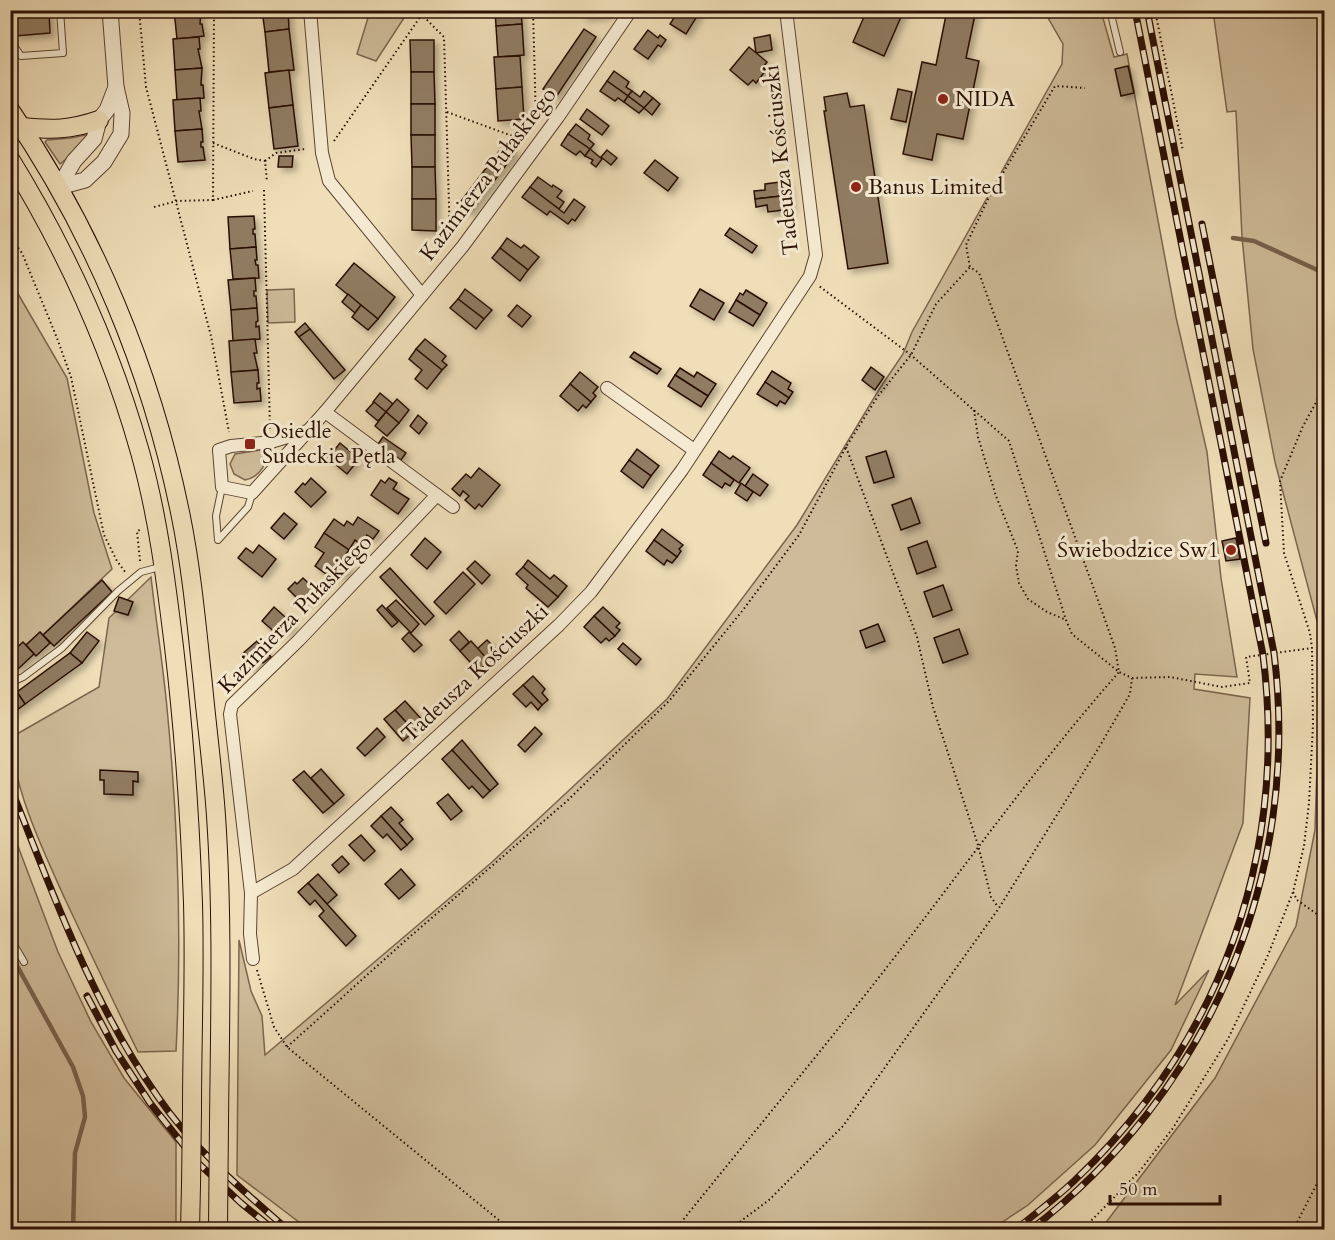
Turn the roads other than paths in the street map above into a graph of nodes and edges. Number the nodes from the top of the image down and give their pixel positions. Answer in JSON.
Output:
{"nodes":[{"id":1,"x":60,"y":10,"type":"edge"},
{"id":2,"x":110,"y":10,"type":"edge"},
{"id":3,"x":310,"y":10,"type":"edge"},
{"id":4,"x":631,"y":10,"type":"edge"},
{"id":5,"x":786,"y":10,"type":"edge"},
{"id":6,"x":1110,"y":10,"type":"edge"},
{"id":7,"x":10,"y":40,"type":"edge"},
{"id":8,"x":1120,"y":52,"type":"dead end"},
{"id":9,"x":116,"y":87,"type":"junction"},
{"id":10,"x":10,"y":110,"type":"edge"},
{"id":11,"x":99,"y":120,"type":"junction"},
{"id":12,"x":22,"y":127,"type":"junction"},
{"id":13,"x":10,"y":159,"type":"edge"},
{"id":14,"x":59,"y":187,"type":"junction"},
{"id":15,"x":37,"y":202,"type":"junction"},
{"id":16,"x":422,"y":295,"type":"junction"},
{"id":17,"x":607,"y":388,"type":"dead end"},
{"id":18,"x":325,"y":412,"type":"junction"},
{"id":19,"x":307,"y":430,"type":"junction"},
{"id":20,"x":694,"y":450,"type":"junction"},
{"id":21,"x":222,"y":488,"type":"junction"},
{"id":22,"x":252,"y":493,"type":"junction"},
{"id":23,"x":437,"y":495,"type":"junction"},
{"id":24,"x":453,"y":507,"type":"dead end"},
{"id":25,"x":164,"y":566,"type":"junction"},
{"id":26,"x":10,"y":683,"type":"edge"},
{"id":27,"x":250,"y":892,"type":"junction"},
{"id":28,"x":10,"y":938,"type":"edge"},
{"id":29,"x":253,"y":959,"type":"road end"},
{"id":30,"x":24,"y":962,"type":"dead end"},
{"id":31,"x":218,"y":1229,"type":"edge"},
{"id":32,"x":190,"y":1230,"type":"edge"}],
"edges":[{"from":1,"to":7,"type":"lane"},
{"from":2,"to":9,"type":"street"},
{"from":3,"to":16,"type":"street"},
{"from":4,"to":16,"type":"street","name":"Kazimierza Pułaskiego"},
{"from":5,"to":20,"type":"street","name":"Tadeusza Kościuszki"},
{"from":6,"to":8,"type":"lane"},
{"from":9,"to":11,"type":"street"},
{"from":9,"to":14,"type":"street"},
{"from":10,"to":12,"type":"main road"},
{"from":11,"to":12,"type":"main road"},
{"from":11,"to":14,"type":"street"},
{"from":12,"to":14,"type":"main road"},
{"from":13,"to":15,"type":"main road"},
{"from":14,"to":15,"type":"main road"},
{"from":14,"to":31,"type":"main road","bridge":true},
{"from":15,"to":25,"type":"main road"},
{"from":16,"to":18,"type":"street","name":"Kazimierza Pułaskiego"},
{"from":17,"to":20,"type":"street"},
{"from":18,"to":19,"type":"street","name":"Kazimierza Pułaskiego"},
{"from":18,"to":23,"type":"street"},
{"from":19,"to":21,"type":"street","name":"Kazimierza Pułaskiego"},
{"from":19,"to":22,"type":"street","name":"Kazimierza Pułaskiego"},
{"from":20,"to":27,"type":"street","name":"Tadeusza Kościuszki"},
{"from":21,"to":22,"type":"street"},
{"from":21,"to":22,"type":"lane"},
{"from":23,"to":24,"type":"street"},
{"from":23,"to":27,"type":"street","name":"Kazimierza Pułaskiego"},
{"from":25,"to":26,"type":"lane"},
{"from":25,"to":32,"type":"main road","bridge":true},
{"from":27,"to":29,"type":"street","name":"Kazimierza Pułaskiego"},
{"from":28,"to":30,"type":"lane"}]}
